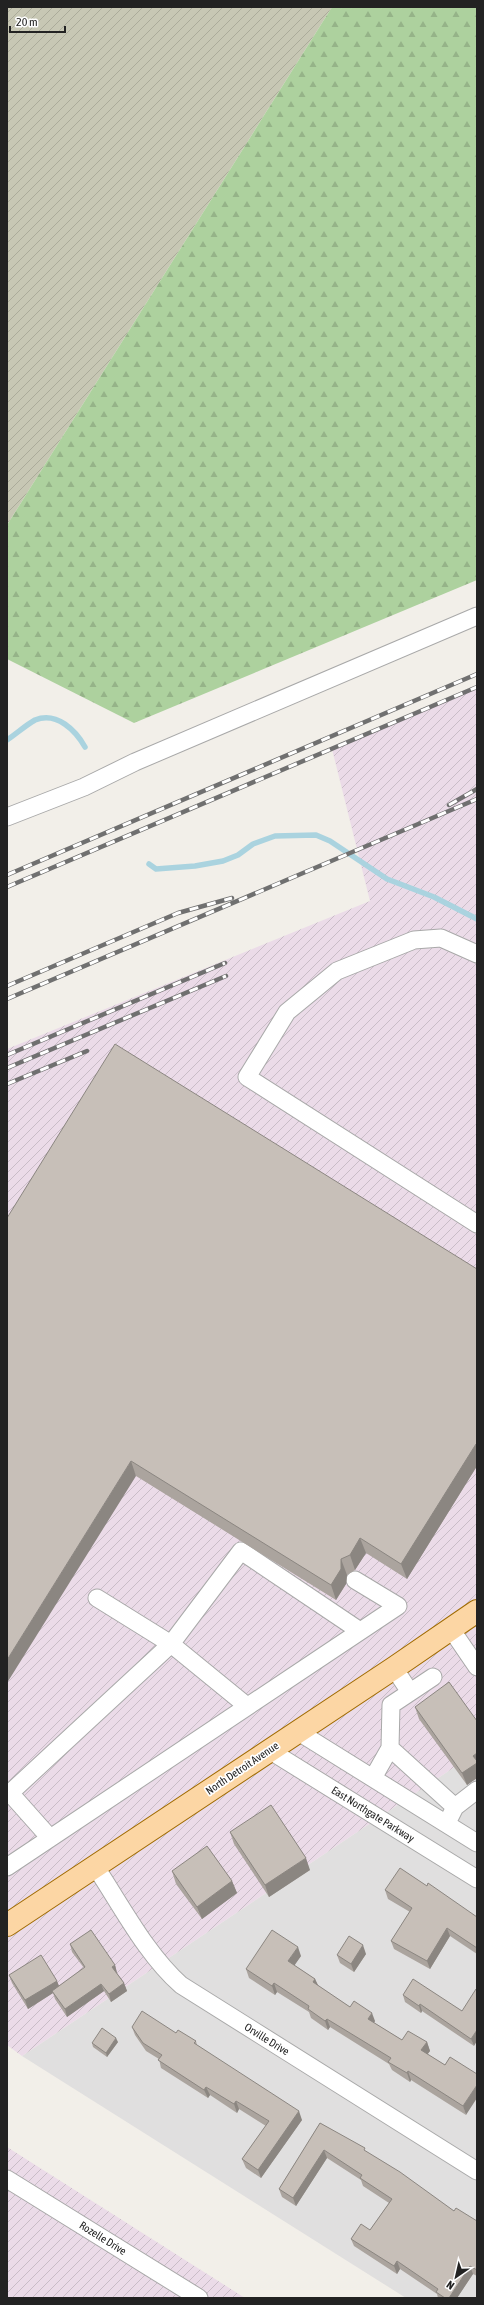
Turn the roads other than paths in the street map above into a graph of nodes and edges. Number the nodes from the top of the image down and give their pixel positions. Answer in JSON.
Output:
{"nodes":[{"id":1,"x":477,"y":616,"type":"edge"},
{"id":2,"x":7,"y":817,"type":"edge"},
{"id":3,"x":477,"y":954,"type":"edge"},
{"id":4,"x":477,"y":1224,"type":"edge"},
{"id":5,"x":354,"y":1580,"type":"dead end"},
{"id":6,"x":97,"y":1598,"type":"dead end"},
{"id":7,"x":477,"y":1611,"type":"edge"},
{"id":8,"x":450,"y":1629,"type":"junction"},
{"id":9,"x":360,"y":1631,"type":"junction"},
{"id":10,"x":171,"y":1644,"type":"junction"},
{"id":11,"x":475,"y":1660,"type":"edge"},
{"id":12,"x":394,"y":1668,"type":"junction"},
{"id":13,"x":433,"y":1677,"type":"dead end"},
{"id":14,"x":410,"y":1692,"type":"junction"},
{"id":15,"x":247,"y":1706,"type":"junction"},
{"id":16,"x":297,"y":1731,"type":"junction"},
{"id":17,"x":390,"y":1748,"type":"junction"},
{"id":18,"x":269,"y":1750,"type":"junction"},
{"id":19,"x":372,"y":1778,"type":"junction"},
{"id":20,"x":477,"y":1790,"type":"edge"},
{"id":21,"x":8,"y":1794,"type":"edge"},
{"id":22,"x":455,"y":1807,"type":"junction"},
{"id":23,"x":446,"y":1824,"type":"junction"},
{"id":24,"x":50,"y":1838,"type":"junction"},
{"id":25,"x":477,"y":1843,"type":"edge"},
{"id":26,"x":95,"y":1866,"type":"junction"},
{"id":27,"x":7,"y":1867,"type":"edge"},
{"id":28,"x":477,"y":1879,"type":"edge"},
{"id":29,"x":7,"y":1925,"type":"edge"},
{"id":30,"x":477,"y":2171,"type":"edge"},
{"id":31,"x":7,"y":2179,"type":"edge"},
{"id":32,"x":199,"y":2298,"type":"edge"}],
"edges":[{"from":1,"to":2,"type":"street"},
{"from":3,"to":4,"type":"street"},
{"from":5,"to":9,"type":"street"},
{"from":6,"to":10,"type":"street"},
{"from":7,"to":8,"type":"main road","name":"North Detroit Avenue"},
{"from":8,"to":11,"type":"street"},
{"from":8,"to":12,"type":"main road","name":"North Detroit Avenue"},
{"from":9,"to":10,"type":"street"},
{"from":9,"to":15,"type":"street"},
{"from":10,"to":15,"type":"street"},
{"from":10,"to":21,"type":"street"},
{"from":12,"to":14,"type":"street"},
{"from":12,"to":16,"type":"main road","name":"North Detroit Avenue"},
{"from":13,"to":14,"type":"street"},
{"from":14,"to":17,"type":"street"},
{"from":15,"to":24,"type":"street"},
{"from":16,"to":18,"type":"main road","name":"North Detroit Avenue"},
{"from":16,"to":19,"type":"street"},
{"from":17,"to":19,"type":"street"},
{"from":17,"to":22,"type":"street"},
{"from":18,"to":26,"type":"main road","name":"North Detroit Avenue"},
{"from":18,"to":28,"type":"street","name":"East Northgate Parkway"},
{"from":19,"to":23,"type":"street"},
{"from":20,"to":22,"type":"street"},
{"from":21,"to":24,"type":"street"},
{"from":22,"to":23,"type":"street"},
{"from":23,"to":25,"type":"street"},
{"from":24,"to":27,"type":"street"},
{"from":26,"to":29,"type":"main road","name":"North Detroit Avenue"},
{"from":26,"to":30,"type":"street","name":"Orville Drive"},
{"from":31,"to":32,"type":"street","name":"Rozelle Drive"}]}
